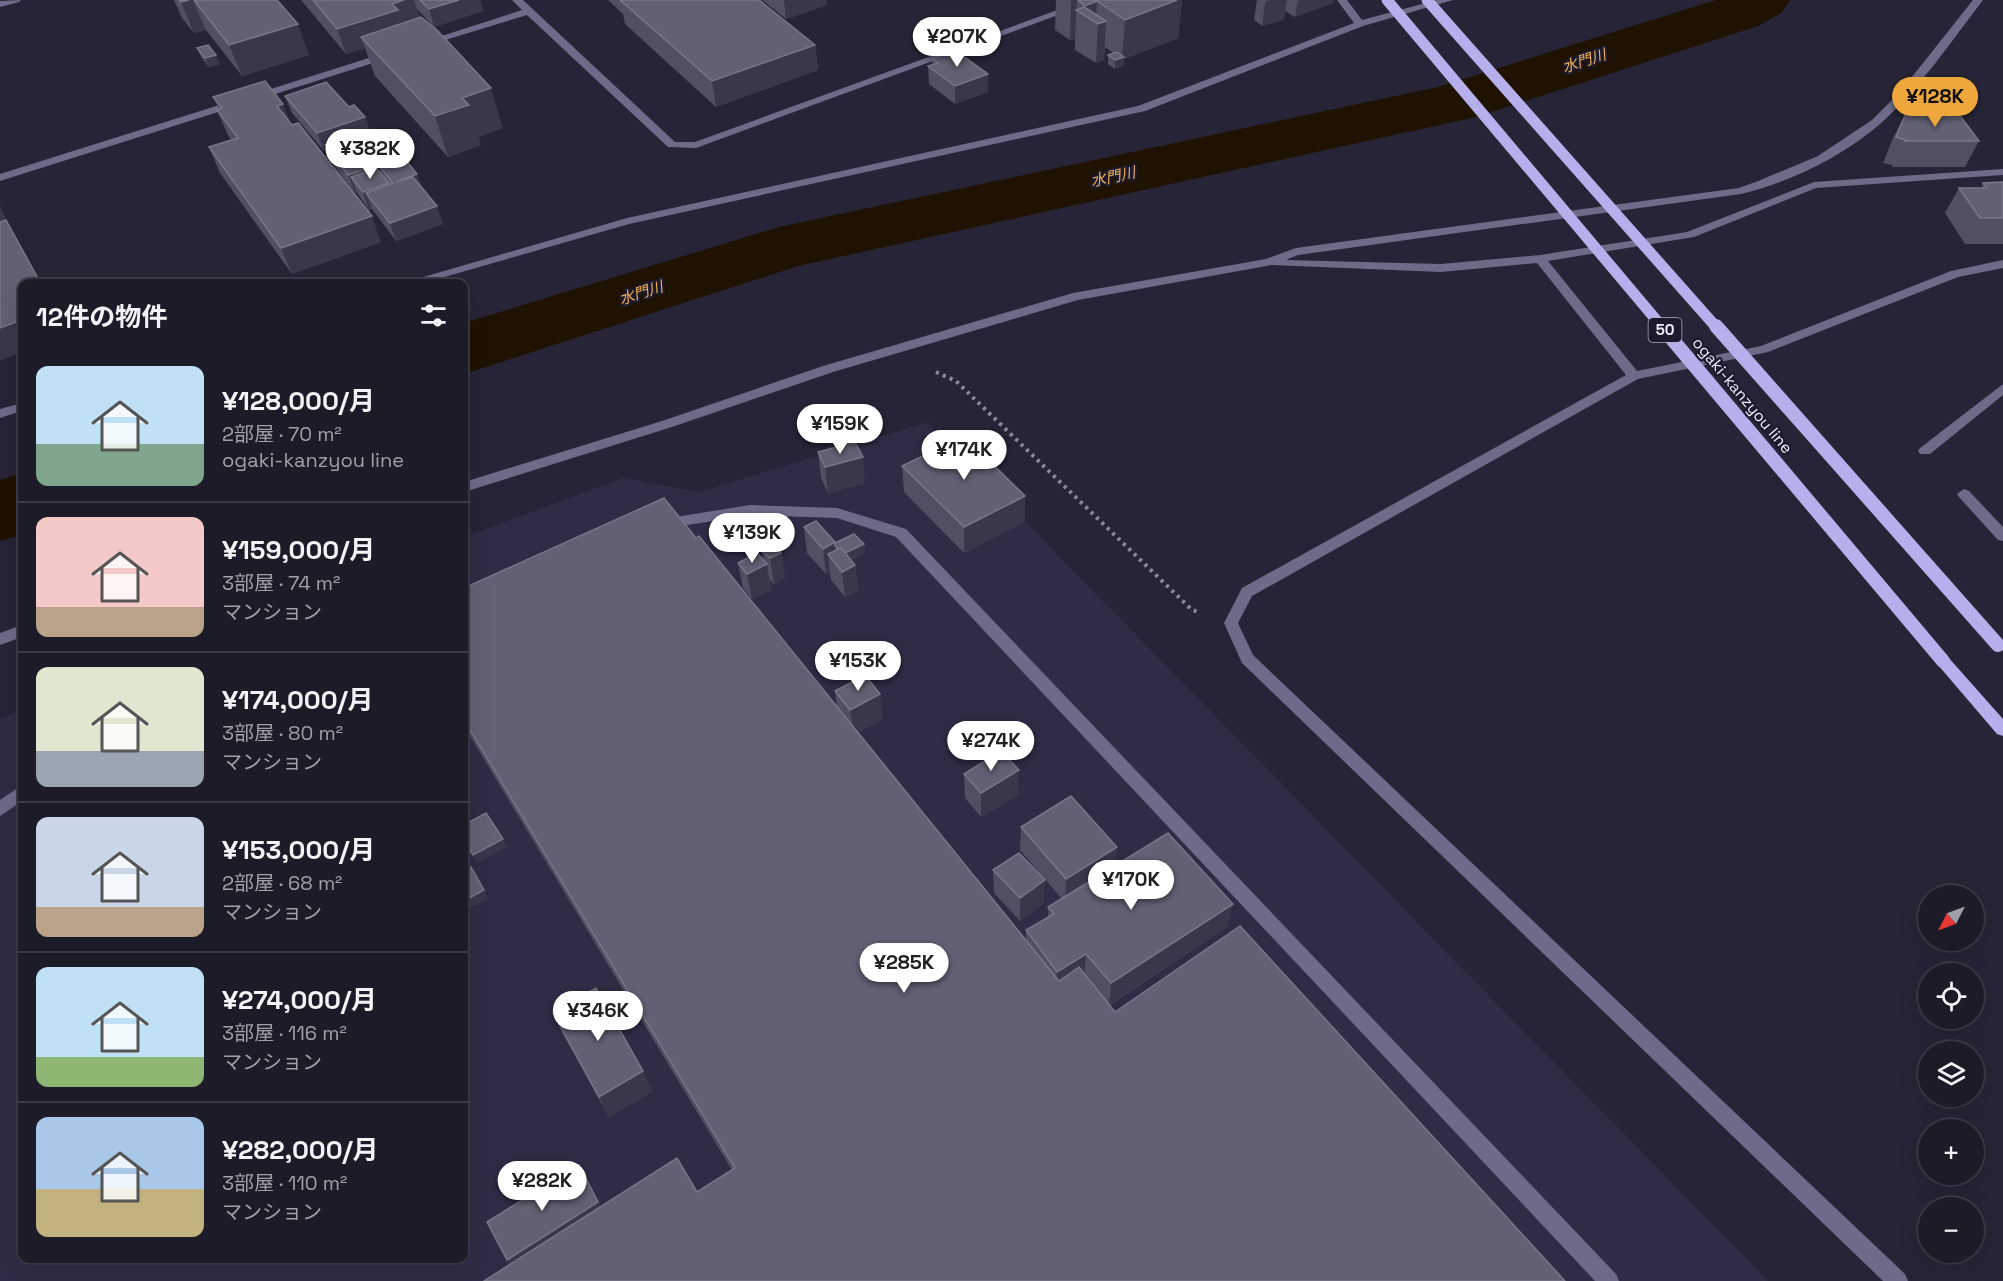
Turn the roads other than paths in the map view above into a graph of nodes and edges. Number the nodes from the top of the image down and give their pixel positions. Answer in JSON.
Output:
{"nodes":[{"id":1,"x":16,"y":0,"type":"edge"},
{"id":2,"x":517,"y":0,"type":"edge"},
{"id":3,"x":1094,"y":0,"type":"edge"},
{"id":4,"x":1342,"y":0,"type":"edge"},
{"id":5,"x":1387,"y":0,"type":"edge"},
{"id":6,"x":1427,"y":0,"type":"edge"},
{"id":7,"x":1448,"y":0,"type":"edge"},
{"id":8,"x":1978,"y":0,"type":"edge"},
{"id":9,"x":0,"y":4,"type":"edge"},
{"id":10,"x":528,"y":11,"type":"junction"},
{"id":11,"x":1360,"y":24,"type":"junction"},
{"id":12,"x":416,"y":46,"type":"edge"},
{"id":13,"x":404,"y":50,"type":"edge"},
{"id":14,"x":1796,"y":171,"type":"junction"},
{"id":15,"x":2003,"y":172,"type":"edge"},
{"id":16,"x":0,"y":178,"type":"edge"},
{"id":17,"x":1814,"y":185,"type":"junction"},
{"id":18,"x":1540,"y":259,"type":"junction"},
{"id":19,"x":1269,"y":262,"type":"junction"},
{"id":20,"x":2003,"y":264,"type":"edge"},
{"id":21,"x":423,"y":279,"type":"edge"},
{"id":22,"x":1634,"y":376,"type":"junction"},
{"id":23,"x":2003,"y":388,"type":"edge"},
{"id":24,"x":18,"y":408,"type":"edge"},
{"id":25,"x":0,"y":414,"type":"edge"},
{"id":26,"x":1925,"y":451,"type":"dead end"},
{"id":27,"x":468,"y":486,"type":"edge"},
{"id":28,"x":1964,"y":494,"type":"dead end"},
{"id":29,"x":650,"y":527,"type":"edge"},
{"id":30,"x":2003,"y":537,"type":"edge"},
{"id":31,"x":18,"y":632,"type":"edge"},
{"id":32,"x":0,"y":639,"type":"edge"},
{"id":33,"x":2001,"y":648,"type":"edge"},
{"id":34,"x":2003,"y":730,"type":"edge"},
{"id":35,"x":18,"y":795,"type":"edge"},
{"id":36,"x":0,"y":809,"type":"edge"},
{"id":37,"x":1609,"y":1281,"type":"edge"},
{"id":38,"x":1898,"y":1281,"type":"edge"}],
"edges":[{"from":1,"to":9,"type":"street"},
{"from":2,"to":10,"type":"street"},
{"from":3,"to":10,"type":"street"},
{"from":4,"to":11,"type":"street"},
{"from":5,"to":34,"type":"main road","name":"ogaki-kanzyou line","number":"50","bridge":true},
{"from":6,"to":33,"type":"main road","name":"ogaki-kanzyou line","number":"50","bridge":true},
{"from":7,"to":11,"type":"street"},
{"from":8,"to":14,"type":"street"},
{"from":10,"to":12,"type":"street"},
{"from":11,"to":21,"type":"street"},
{"from":13,"to":16,"type":"street"},
{"from":14,"to":17,"type":"street"},
{"from":14,"to":19,"type":"street"},
{"from":15,"to":17,"type":"street"},
{"from":17,"to":18,"type":"street"},
{"from":18,"to":19,"type":"street"},
{"from":18,"to":22,"type":"street"},
{"from":19,"to":27,"type":"street"},
{"from":20,"to":22,"type":"street"},
{"from":22,"to":38,"type":"street"},
{"from":23,"to":26,"type":"street"},
{"from":24,"to":25,"type":"street"},
{"from":28,"to":30,"type":"street"},
{"from":29,"to":37,"type":"street"},
{"from":31,"to":32,"type":"street"},
{"from":35,"to":36,"type":"street"}]}
